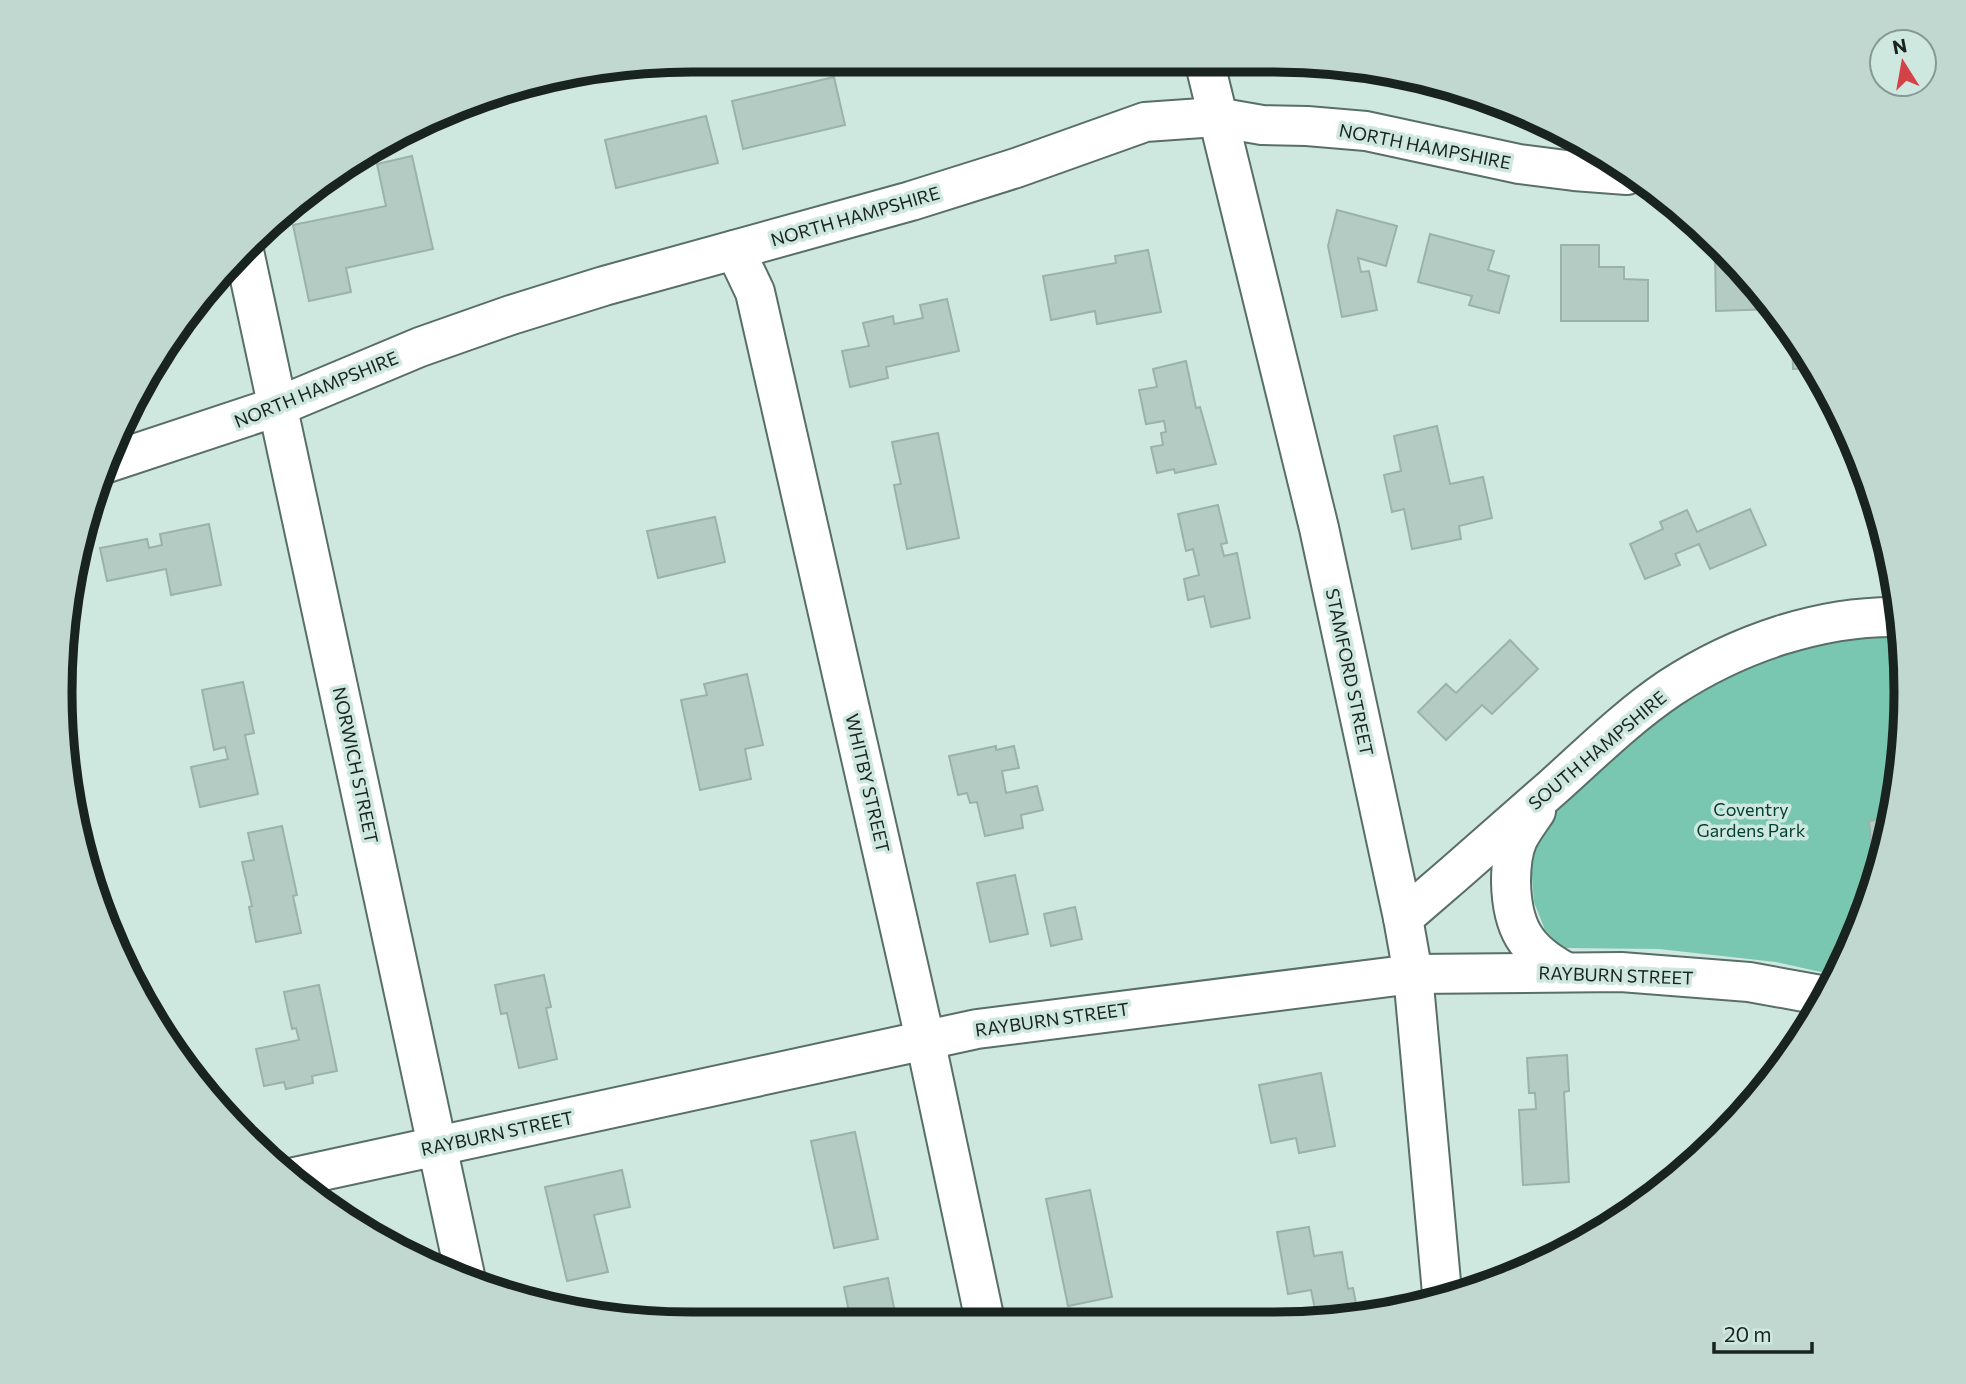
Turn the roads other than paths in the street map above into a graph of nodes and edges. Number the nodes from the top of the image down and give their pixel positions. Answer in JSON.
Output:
{"nodes":[{"id":1,"x":1207,"y":72,"type":"edge"},
{"id":2,"x":1216,"y":117,"type":"junction"},
{"id":3,"x":1616,"y":174,"type":"edge"},
{"id":4,"x":735,"y":250,"type":"junction"},
{"id":5,"x":246,"y":261,"type":"edge"},
{"id":6,"x":279,"y":407,"type":"junction"},
{"id":7,"x":117,"y":460,"type":"edge"},
{"id":8,"x":1890,"y":618,"type":"edge"},
{"id":9,"x":1551,"y":789,"type":"junction"},
{"id":10,"x":1403,"y":918,"type":"junction"},
{"id":11,"x":1564,"y":971,"type":"junction"},
{"id":12,"x":1413,"y":974,"type":"junction"},
{"id":13,"x":1815,"y":994,"type":"edge"},
{"id":14,"x":925,"y":1039,"type":"junction"},
{"id":15,"x":439,"y":1146,"type":"junction"},
{"id":16,"x":303,"y":1175,"type":"edge"},
{"id":17,"x":464,"y":1268,"type":"edge"},
{"id":18,"x":1442,"y":1289,"type":"edge"},
{"id":19,"x":983,"y":1312,"type":"edge"}],
"edges":[{"from":1,"to":2,"type":"street","name":"STAMFORD STREET"},
{"from":2,"to":3,"type":"street","name":"NORTH HAMPSHIRE"},
{"from":2,"to":4,"type":"street","name":"NORTH HAMPSHIRE"},
{"from":2,"to":10,"type":"street","name":"STAMFORD STREET"},
{"from":4,"to":6,"type":"street","name":"NORTH HAMPSHIRE"},
{"from":4,"to":14,"type":"street","name":"WHITBY STREET"},
{"from":5,"to":6,"type":"street","name":"NORWICH STREET"},
{"from":6,"to":7,"type":"street","name":"NORTH HAMPSHIRE"},
{"from":6,"to":15,"type":"street","name":"NORWICH STREET"},
{"from":8,"to":9,"type":"street","name":"SOUTH HAMPSHIRE"},
{"from":9,"to":10,"type":"street","name":"SOUTH HAMPSHIRE"},
{"from":9,"to":11,"type":"street"},
{"from":10,"to":12,"type":"street","name":"STAMFORD STREET"},
{"from":11,"to":12,"type":"street","name":"RAYBURN STREET"},
{"from":11,"to":13,"type":"street","name":"RAYBURN STREET"},
{"from":12,"to":14,"type":"street","name":"RAYBURN STREET"},
{"from":12,"to":18,"type":"street","name":"STAMFORD STREET"},
{"from":14,"to":15,"type":"street","name":"RAYBURN STREET"},
{"from":14,"to":19,"type":"street","name":"WHITBY STREET"},
{"from":15,"to":16,"type":"street","name":"RAYBURN STREET"},
{"from":15,"to":17,"type":"street","name":"NORWICH STREET"}]}
